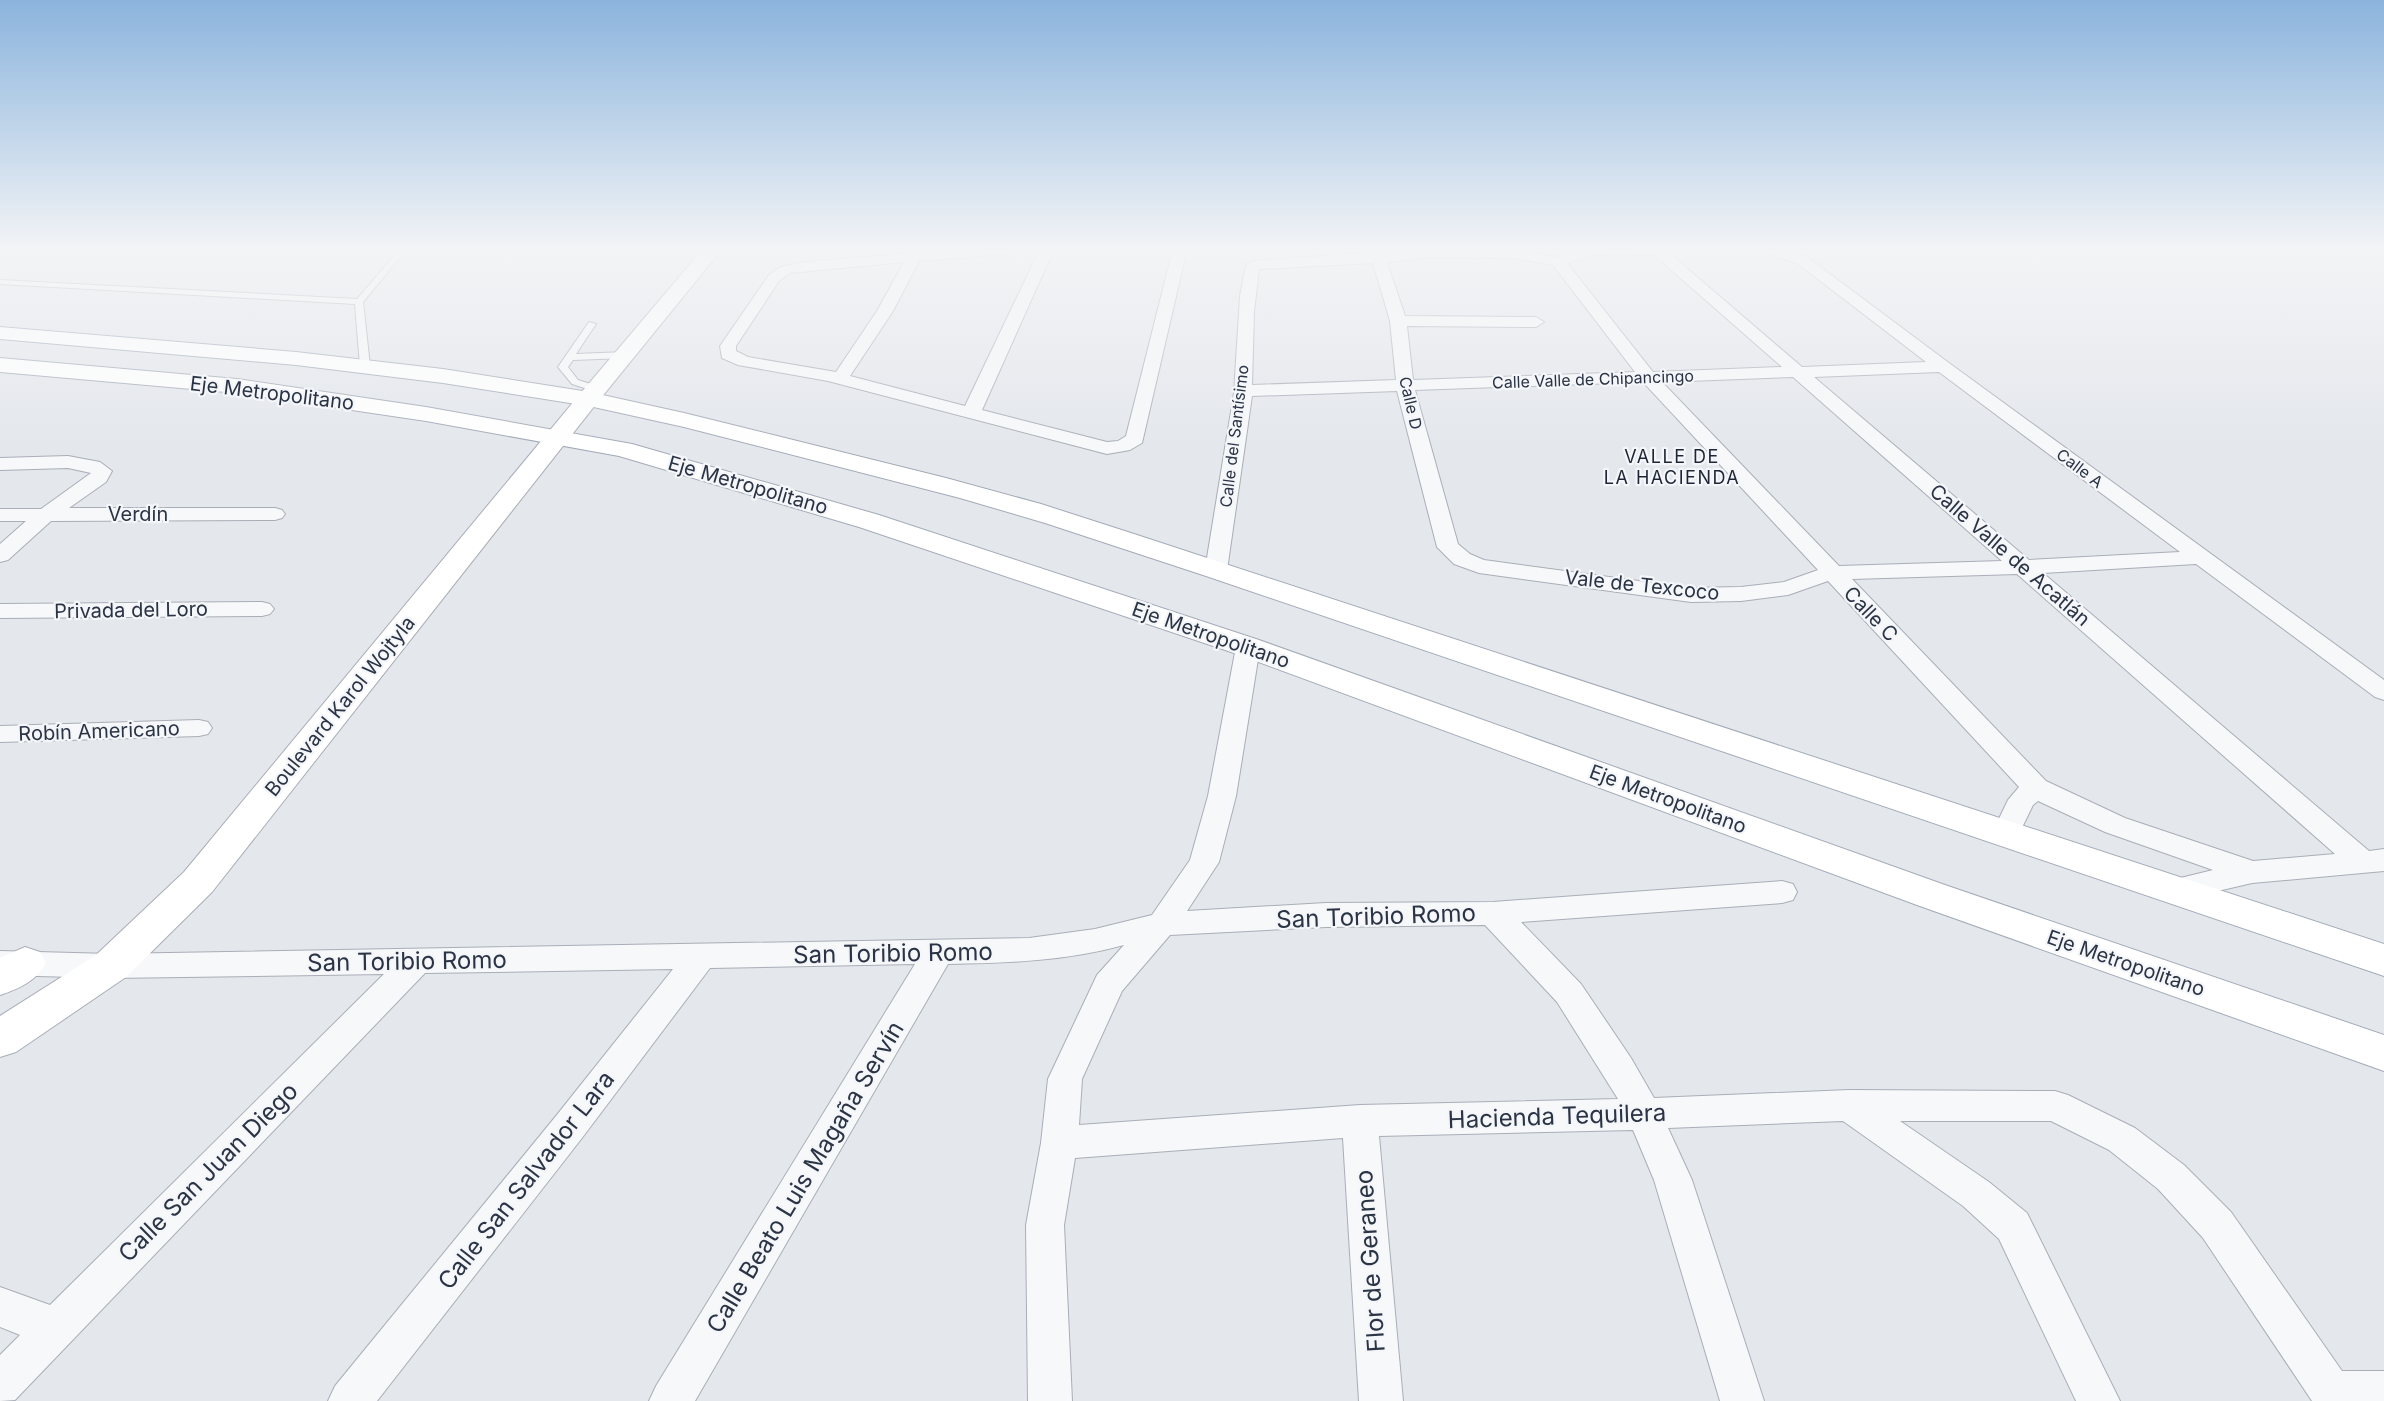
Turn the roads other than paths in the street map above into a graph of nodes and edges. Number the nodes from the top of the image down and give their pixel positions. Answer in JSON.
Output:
{"nodes":[{"id":1,"x":360,"y":314,"type":"edge"},
{"id":2,"x":658,"y":314,"type":"edge"},
{"id":3,"x":749,"y":314,"type":"edge"},
{"id":4,"x":883,"y":314,"type":"edge"},
{"id":5,"x":1017,"y":314,"type":"edge"},
{"id":6,"x":1165,"y":314,"type":"edge"},
{"id":7,"x":1246,"y":314,"type":"edge"},
{"id":8,"x":1396,"y":314,"type":"edge"},
{"id":9,"x":1599,"y":314,"type":"edge"},
{"id":10,"x":1735,"y":314,"type":"edge"},
{"id":11,"x":1874,"y":314,"type":"edge"},
{"id":12,"x":1398,"y":321,"type":"junction"},
{"id":13,"x":1536,"y":322,"type":"dead end"},
{"id":14,"x":592,"y":324,"type":"dead end"},
{"id":15,"x":0,"y":333,"type":"edge"},
{"id":16,"x":624,"y":355,"type":"junction"},
{"id":17,"x":569,"y":357,"type":"junction"},
{"id":18,"x":0,"y":365,"type":"edge"},
{"id":19,"x":365,"y":366,"type":"junction"},
{"id":20,"x":1943,"y":367,"type":"junction"},
{"id":21,"x":1799,"y":372,"type":"junction"},
{"id":22,"x":1647,"y":376,"type":"junction"},
{"id":23,"x":840,"y":379,"type":"junction"},
{"id":24,"x":481,"y":381,"type":"junction"},
{"id":25,"x":1405,"y":387,"type":"junction"},
{"id":26,"x":1243,"y":391,"type":"junction"},
{"id":27,"x":593,"y":394,"type":"junction"},
{"id":28,"x":971,"y":413,"type":"junction"},
{"id":29,"x":426,"y":414,"type":"junction"},
{"id":30,"x":662,"y":414,"type":"junction"},
{"id":31,"x":559,"y":437,"type":"junction"},
{"id":32,"x":623,"y":449,"type":"junction"},
{"id":33,"x":0,"y":464,"type":"edge"},
{"id":34,"x":47,"y":514,"type":"junction"},
{"id":35,"x":275,"y":514,"type":"dead end"},
{"id":36,"x":0,"y":515,"type":"edge"},
{"id":37,"x":1448,"y":547,"type":"joint"},
{"id":38,"x":0,"y":555,"type":"edge"},
{"id":39,"x":2200,"y":557,"type":"junction"},
{"id":40,"x":2024,"y":567,"type":"junction"},
{"id":41,"x":1216,"y":570,"type":"junction"},
{"id":42,"x":1831,"y":573,"type":"junction"},
{"id":43,"x":262,"y":609,"type":"dead end"},
{"id":44,"x":0,"y":611,"type":"edge"},
{"id":45,"x":1248,"y":647,"type":"junction"},
{"id":46,"x":2384,"y":692,"type":"edge"},
{"id":47,"x":199,"y":728,"type":"dead end"},
{"id":48,"x":0,"y":734,"type":"edge"},
{"id":49,"x":2036,"y":788,"type":"junction"},
{"id":50,"x":2006,"y":833,"type":"junction"},
{"id":51,"x":2372,"y":860,"type":"edge"},
{"id":52,"x":2252,"y":872,"type":"junction"},
{"id":53,"x":2175,"y":890,"type":"junction"},
{"id":54,"x":1782,"y":892,"type":"dead end"},
{"id":55,"x":1493,"y":913,"type":"junction"},
{"id":56,"x":1162,"y":924,"type":"junction"},
{"id":57,"x":938,"y":953,"type":"junction"},
{"id":58,"x":700,"y":957,"type":"junction"},
{"id":59,"x":2384,"y":960,"type":"edge"},
{"id":60,"x":417,"y":961,"type":"junction"},
{"id":61,"x":111,"y":966,"type":"junction"},
{"id":62,"x":8,"y":968,"type":"edge"},
{"id":63,"x":0,"y":1039,"type":"edge"},
{"id":64,"x":2384,"y":1053,"type":"edge"},
{"id":65,"x":1849,"y":1105,"type":"junction"},
{"id":66,"x":1644,"y":1114,"type":"junction"},
{"id":67,"x":1360,"y":1121,"type":"junction"},
{"id":68,"x":1059,"y":1143,"type":"junction"},
{"id":69,"x":0,"y":1307,"type":"edge"},
{"id":70,"x":54,"y":1327,"type":"junction"},
{"id":71,"x":0,"y":1384,"type":"edge"},
{"id":72,"x":2384,"y":1392,"type":"edge"},
{"id":73,"x":2335,"y":1397,"type":"edge"},
{"id":74,"x":350,"y":1401,"type":"edge"},
{"id":75,"x":671,"y":1401,"type":"edge"},
{"id":76,"x":1050,"y":1401,"type":"edge"},
{"id":77,"x":1381,"y":1401,"type":"edge"},
{"id":78,"x":1742,"y":1401,"type":"edge"},
{"id":79,"x":2098,"y":1401,"type":"edge"}],
"edges":[{"from":1,"to":19,"type":"lane"},
{"from":2,"to":16,"type":"main road","name":"Boulevard Karol Wojtyla"},
{"from":3,"to":23,"type":"street"},
{"from":4,"to":23,"type":"street"},
{"from":5,"to":28,"type":"street"},
{"from":6,"to":28,"type":"street"},
{"from":7,"to":26,"type":"street","name":"Calle del Santísimo"},
{"from":8,"to":12,"type":"street","name":"Calle D"},
{"from":9,"to":22,"type":"street","name":"Calle C"},
{"from":10,"to":21,"type":"street","name":"Calle Valle de Acatlán"},
{"from":11,"to":20,"type":"street","name":"Calle A"},
{"from":12,"to":13,"type":"street"},
{"from":12,"to":25,"type":"street","name":"Calle D"},
{"from":14,"to":17,"type":"lane"},
{"from":15,"to":19,"type":"main road","name":"Eje Metropolitano"},
{"from":16,"to":17,"type":"lane"},
{"from":16,"to":27,"type":"main road","name":"Boulevard Karol Wojtyla"},
{"from":17,"to":27,"type":"lane"},
{"from":18,"to":29,"type":"main road","name":"Eje Metropolitano"},
{"from":19,"to":24,"type":"main road","name":"Eje Metropolitano"},
{"from":20,"to":21,"type":"street","name":"Calle Valle de Chipancingo"},
{"from":20,"to":39,"type":"street","name":"Calle A"},
{"from":21,"to":22,"type":"street","name":"Calle Valle de Chipancingo"},
{"from":21,"to":40,"type":"street","name":"Calle Valle de Acatlán"},
{"from":22,"to":25,"type":"street","name":"Calle Valle de Chipancingo"},
{"from":22,"to":42,"type":"street","name":"Calle C"},
{"from":23,"to":28,"type":"street"},
{"from":24,"to":27,"type":"main road","name":"Eje Metropolitano"},
{"from":24,"to":29,"type":"main road"},
{"from":25,"to":26,"type":"street","name":"Calle Valle de Chipancingo"},
{"from":25,"to":37,"type":"street","name":"Calle D"},
{"from":26,"to":41,"type":"street","name":"Calle del Santísimo"},
{"from":27,"to":30,"type":"main road","name":"Eje Metropolitano"},
{"from":27,"to":31,"type":"main road","name":"Boulevard Karol Wojtyla"},
{"from":29,"to":31,"type":"main road","name":"Eje Metropolitano"},
{"from":30,"to":32,"type":"main road"},
{"from":30,"to":41,"type":"main road","name":"Eje Metropolitano"},
{"from":31,"to":32,"type":"main road","name":"Eje Metropolitano"},
{"from":31,"to":61,"type":"main road","name":"Boulevard Karol Wojtyla"},
{"from":32,"to":45,"type":"main road","name":"Eje Metropolitano"},
{"from":33,"to":34,"type":"street"},
{"from":34,"to":35,"type":"street","name":"Verdín"},
{"from":34,"to":36,"type":"street","name":"Verdín"},
{"from":34,"to":38,"type":"street"},
{"from":37,"to":42,"type":"street","name":"Vale de Texcoco"},
{"from":39,"to":40,"type":"street","name":"Vale de Texcoco"},
{"from":39,"to":46,"type":"street","name":"Calle A"},
{"from":40,"to":42,"type":"street","name":"Vale de Texcoco"},
{"from":40,"to":51,"type":"street","name":"Calle Valle de Acatlán"},
{"from":41,"to":50,"type":"main road","name":"Eje Metropolitano"},
{"from":42,"to":49,"type":"street","name":"Calle C"},
{"from":43,"to":44,"type":"street","name":"Privada del Loro"},
{"from":45,"to":56,"type":"street"},
{"from":45,"to":64,"type":"main road","name":"Eje Metropolitano"},
{"from":47,"to":48,"type":"street","name":"Robín Americano"},
{"from":49,"to":50,"type":"street"},
{"from":49,"to":52,"type":"street","name":"Calle C"},
{"from":50,"to":53,"type":"main road","name":"Eje Metropolitano"},
{"from":51,"to":52,"type":"street"},
{"from":52,"to":53,"type":"street"},
{"from":53,"to":59,"type":"main road","name":"Eje Metropolitano"},
{"from":54,"to":55,"type":"street","name":"San Toribio Romo"},
{"from":55,"to":56,"type":"street","name":"San Toribio Romo"},
{"from":55,"to":66,"type":"street"},
{"from":56,"to":57,"type":"street","name":"San Toribio Romo"},
{"from":56,"to":68,"type":"street"},
{"from":57,"to":58,"type":"street","name":"San Toribio Romo"},
{"from":57,"to":75,"type":"street","name":"Calle Beato Luis Magaña Servín"},
{"from":58,"to":60,"type":"street","name":"San Toribio Romo"},
{"from":58,"to":74,"type":"street","name":"Calle San Salvador Lara"},
{"from":60,"to":61,"type":"street","name":"San Toribio Romo"},
{"from":60,"to":70,"type":"street","name":"Calle San Juan Diego"},
{"from":61,"to":62,"type":"street","name":"San Toribio Romo"},
{"from":61,"to":63,"type":"main road","name":"Boulevard Karol Wojtyla"},
{"from":65,"to":66,"type":"street","name":"Hacienda Tequilera"},
{"from":65,"to":73,"type":"street","name":"Hacienda Tequilera"},
{"from":65,"to":79,"type":"street"},
{"from":66,"to":67,"type":"street","name":"Hacienda Tequilera"},
{"from":66,"to":78,"type":"street"},
{"from":67,"to":68,"type":"street","name":"Hacienda Tequilera"},
{"from":67,"to":77,"type":"street","name":"Flor de Geraneo"},
{"from":68,"to":76,"type":"street"},
{"from":69,"to":70,"type":"street"},
{"from":70,"to":71,"type":"street","name":"Calle San Juan Diego"},
{"from":72,"to":73,"type":"street"}]}
